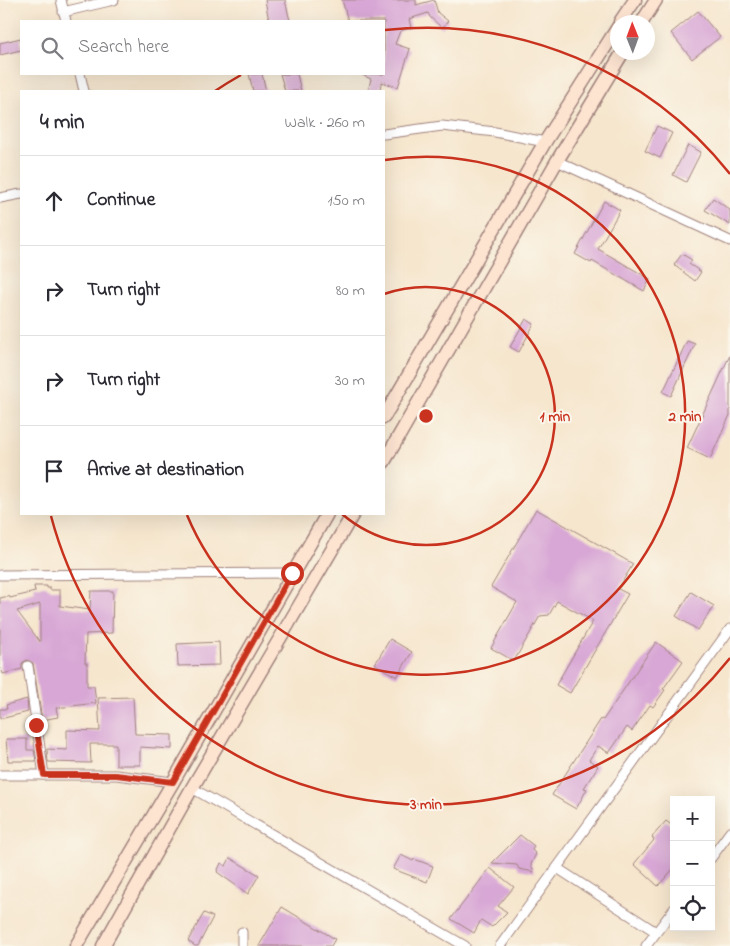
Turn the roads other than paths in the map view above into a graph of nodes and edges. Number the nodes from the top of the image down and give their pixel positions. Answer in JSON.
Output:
{"nodes":[{"id":1,"x":60,"y":0,"type":"edge"},
{"id":2,"x":114,"y":0,"type":"edge"},
{"id":3,"x":634,"y":0,"type":"edge"},
{"id":4,"x":656,"y":0,"type":"edge"},
{"id":5,"x":64,"y":12,"type":"junction"},
{"id":6,"x":624,"y":15,"type":"edge"},
{"id":7,"x":646,"y":15,"type":"edge"},
{"id":8,"x":66,"y":20,"type":"edge"},
{"id":9,"x":610,"y":40,"type":"edge"},
{"id":10,"x":618,"y":60,"type":"edge"},
{"id":11,"x":80,"y":75,"type":"edge"},
{"id":12,"x":84,"y":90,"type":"edge"},
{"id":13,"x":385,"y":134,"type":"edge"},
{"id":14,"x":545,"y":142,"type":"junction"},
{"id":15,"x":558,"y":161,"type":"junction"},
{"id":16,"x":20,"y":194,"type":"edge"},
{"id":17,"x":0,"y":198,"type":"edge"},
{"id":18,"x":730,"y":241,"type":"edge"},
{"id":19,"x":385,"y":415,"type":"edge"},
{"id":20,"x":385,"y":460,"type":"edge"},
{"id":21,"x":326,"y":515,"type":"edge"},
{"id":22,"x":352,"y":515,"type":"edge"},
{"id":23,"x":292,"y":573,"type":"junction"},
{"id":24,"x":0,"y":576,"type":"edge"},
{"id":25,"x":730,"y":629,"type":"edge"},
{"id":26,"x":28,"y":666,"type":"dead end"},
{"id":27,"x":0,"y":775,"type":"edge"},
{"id":28,"x":44,"y":775,"type":"junction"},
{"id":29,"x":173,"y":782,"type":"junction"},
{"id":30,"x":192,"y":788,"type":"junction"},
{"id":31,"x":730,"y":832,"type":"edge"},
{"id":32,"x":715,"y":853,"type":"edge"},
{"id":33,"x":557,"y":868,"type":"junction"},
{"id":34,"x":670,"y":913,"type":"edge"},
{"id":35,"x":242,"y":932,"type":"dead end"},
{"id":36,"x":656,"y":932,"type":"junction"},
{"id":37,"x":76,"y":946,"type":"edge"},
{"id":38,"x":103,"y":946,"type":"edge"},
{"id":39,"x":242,"y":946,"type":"edge"},
{"id":40,"x":465,"y":946,"type":"edge"},
{"id":41,"x":500,"y":946,"type":"edge"},
{"id":42,"x":646,"y":946,"type":"edge"}],
"edges":[{"from":1,"to":5,"type":"street"},
{"from":2,"to":5,"type":"street"},
{"from":3,"to":6,"type":"main road"},
{"from":4,"to":7,"type":"main road"},
{"from":5,"to":8,"type":"street"},
{"from":9,"to":14,"type":"main road"},
{"from":10,"to":15,"type":"main road"},
{"from":11,"to":12,"type":"street"},
{"from":13,"to":14,"type":"street"},
{"from":14,"to":19,"type":"main road"},
{"from":15,"to":18,"type":"street"},
{"from":15,"to":20,"type":"main road"},
{"from":16,"to":17,"type":"street"},
{"from":21,"to":23,"type":"main road"},
{"from":22,"to":30,"type":"main road"},
{"from":23,"to":24,"type":"street"},
{"from":23,"to":29,"type":"main road"},
{"from":25,"to":33,"type":"street"},
{"from":26,"to":28,"type":"street"},
{"from":27,"to":28,"type":"street"},
{"from":28,"to":29,"type":"street"},
{"from":29,"to":37,"type":"main road"},
{"from":30,"to":38,"type":"main road"},
{"from":30,"to":40,"type":"street"},
{"from":31,"to":32,"type":"street"},
{"from":33,"to":36,"type":"street"},
{"from":33,"to":41,"type":"street"},
{"from":34,"to":36,"type":"street"},
{"from":35,"to":39,"type":"street"},
{"from":36,"to":42,"type":"street"}]}
